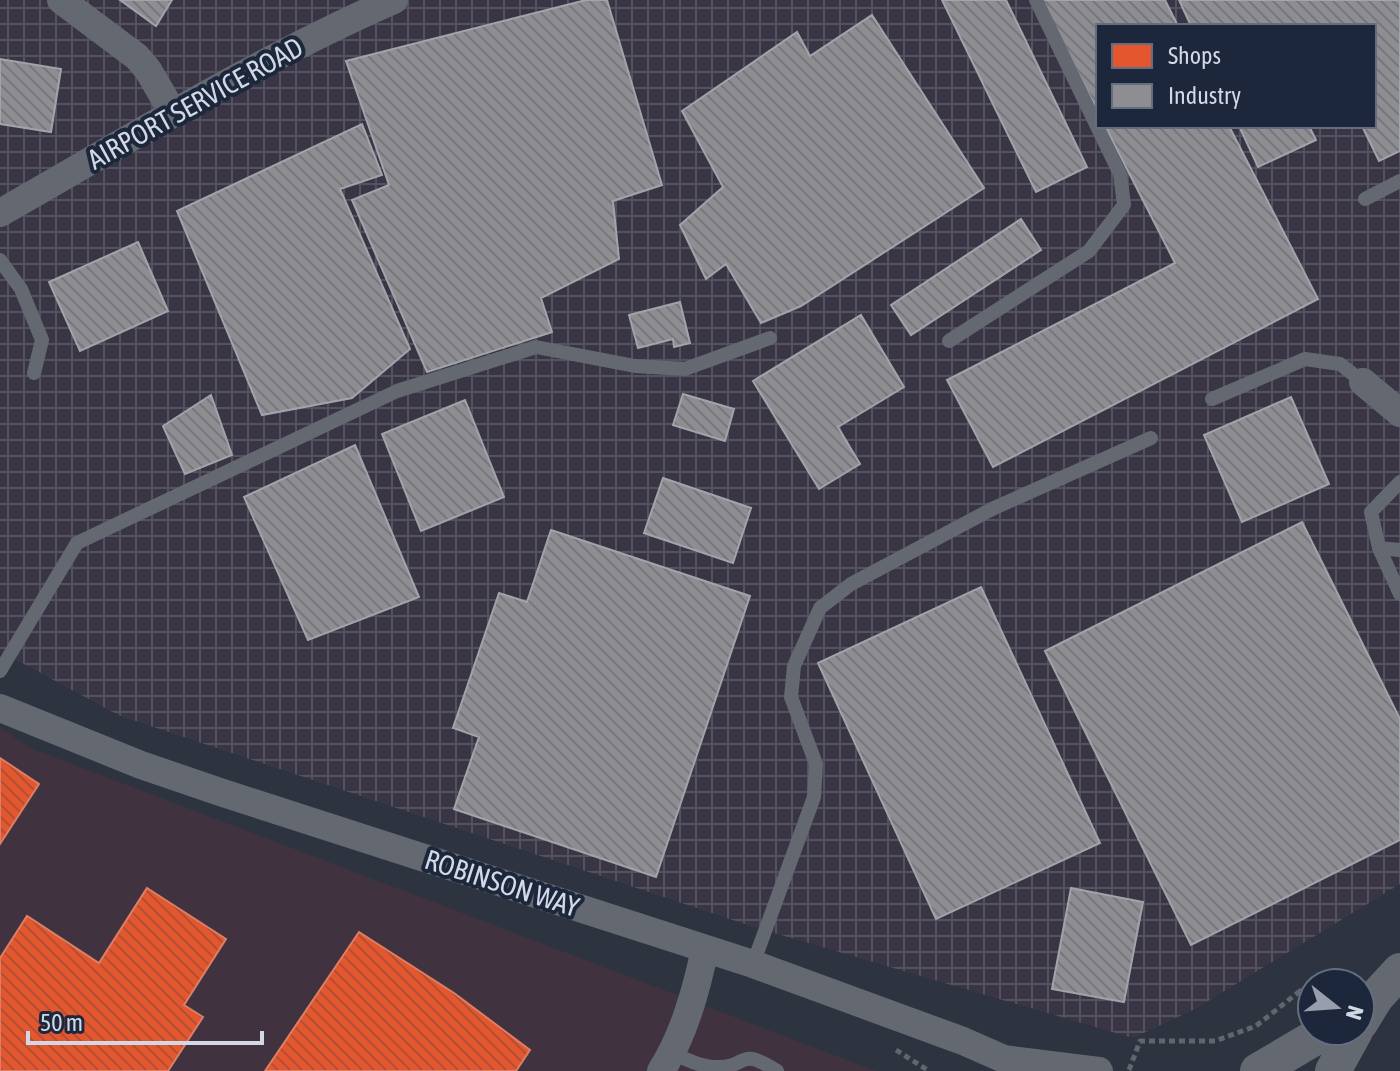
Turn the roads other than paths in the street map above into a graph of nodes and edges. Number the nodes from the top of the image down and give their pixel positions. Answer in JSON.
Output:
{"nodes":[{"id":1,"x":61,"y":0,"type":"edge"},
{"id":2,"x":394,"y":0,"type":"edge"},
{"id":3,"x":1036,"y":0,"type":"edge"},
{"id":4,"x":173,"y":113,"type":"junction"},
{"id":5,"x":1096,"y":124,"type":"edge"},
{"id":6,"x":1098,"y":128,"type":"edge"},
{"id":7,"x":1400,"y":181,"type":"edge"},
{"id":8,"x":1365,"y":199,"type":"dead end"},
{"id":9,"x":0,"y":213,"type":"edge"},
{"id":10,"x":0,"y":260,"type":"edge"},
{"id":11,"x":770,"y":338,"type":"dead end"},
{"id":12,"x":949,"y":341,"type":"dead end"},
{"id":13,"x":34,"y":373,"type":"dead end"},
{"id":14,"x":1363,"y":382,"type":"joint"},
{"id":15,"x":1212,"y":399,"type":"dead end"},
{"id":16,"x":1400,"y":413,"type":"edge"},
{"id":17,"x":1151,"y":438,"type":"dead end"},
{"id":18,"x":1400,"y":482,"type":"edge"},
{"id":19,"x":1379,"y":548,"type":"junction"},
{"id":20,"x":1400,"y":550,"type":"edge"},
{"id":21,"x":1400,"y":594,"type":"edge"},
{"id":22,"x":0,"y":671,"type":"edge"},
{"id":23,"x":0,"y":708,"type":"edge"},
{"id":24,"x":705,"y":949,"type":"junction"},
{"id":25,"x":753,"y":964,"type":"junction"},
{"id":26,"x":1299,"y":1047,"type":"edge"},
{"id":27,"x":1346,"y":1047,"type":"edge"},
{"id":28,"x":667,"y":1062,"type":"edge"},
{"id":29,"x":1012,"y":1065,"type":"edge"},
{"id":30,"x":777,"y":1071,"type":"edge"},
{"id":31,"x":1099,"y":1071,"type":"edge"},
{"id":32,"x":1258,"y":1071,"type":"edge"},
{"id":33,"x":1333,"y":1071,"type":"edge"}],
"edges":[{"from":1,"to":4,"type":"street"},
{"from":2,"to":4,"type":"street","name":"AIRPORT SERVICE ROAD"},
{"from":3,"to":5,"type":"lane"},
{"from":4,"to":9,"type":"street","name":"AIRPORT SERVICE ROAD"},
{"from":6,"to":12,"type":"lane"},
{"from":7,"to":8,"type":"lane"},
{"from":10,"to":13,"type":"lane"},
{"from":11,"to":22,"type":"lane"},
{"from":14,"to":15,"type":"lane"},
{"from":14,"to":16,"type":"street"},
{"from":17,"to":25,"type":"lane"},
{"from":18,"to":19,"type":"lane"},
{"from":19,"to":20,"type":"lane"},
{"from":19,"to":21,"type":"lane"},
{"from":23,"to":24,"type":"street","name":"ROBINSON WAY"},
{"from":24,"to":25,"type":"street","name":"ROBINSON WAY"},
{"from":24,"to":28,"type":"street"},
{"from":25,"to":29,"type":"street","name":"ROBINSON WAY"},
{"from":26,"to":32,"type":"street"},
{"from":27,"to":33,"type":"street"},
{"from":28,"to":30,"type":"lane"},
{"from":29,"to":31,"type":"street","name":"ROBINSON WAY"}]}
